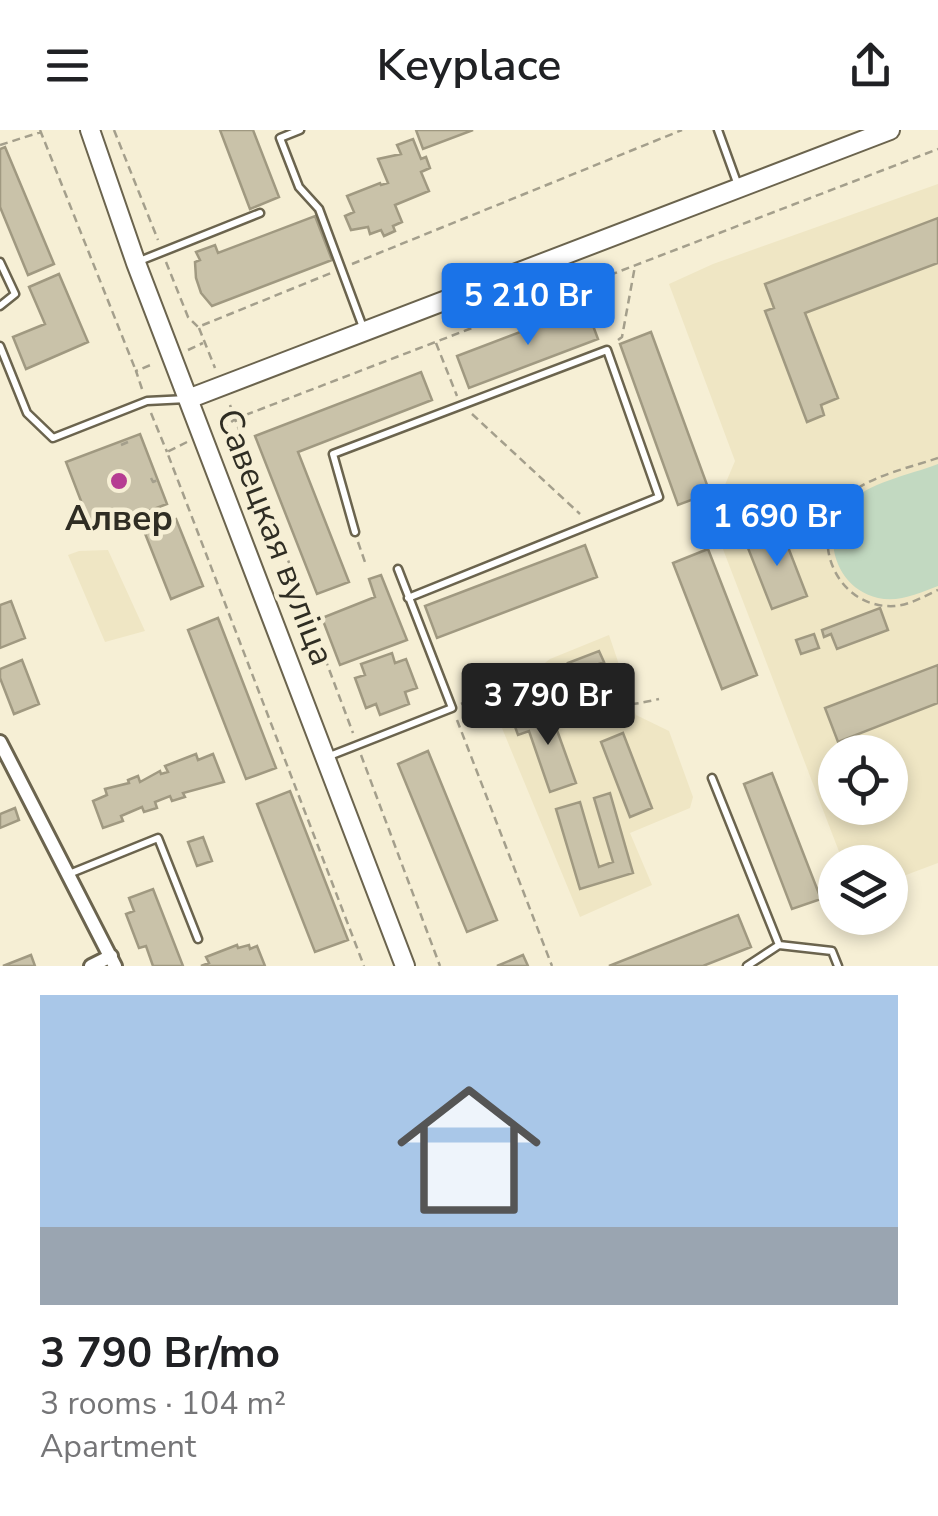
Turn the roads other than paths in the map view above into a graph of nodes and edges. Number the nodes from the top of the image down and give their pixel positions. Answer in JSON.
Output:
{"nodes":[{"id":1,"x":90,"y":130,"type":"edge"},
{"id":2,"x":300,"y":130,"type":"edge"},
{"id":3,"x":718,"y":130,"type":"edge"},
{"id":4,"x":890,"y":130,"type":"edge"},
{"id":5,"x":278,"y":134,"type":"edge"},
{"id":6,"x":740,"y":189,"type":"junction"},
{"id":7,"x":260,"y":213,"type":"dead end"},
{"id":8,"x":0,"y":262,"type":"edge"},
{"id":9,"x":136,"y":263,"type":"junction"},
{"id":10,"x":0,"y":306,"type":"edge"},
{"id":11,"x":365,"y":332,"type":"junction"},
{"id":12,"x":0,"y":346,"type":"edge"},
{"id":13,"x":188,"y":399,"type":"junction"},
{"id":14,"x":355,"y":532,"type":"road end"},
{"id":15,"x":398,"y":569,"type":"dead end"},
{"id":16,"x":408,"y":598,"type":"junction"},
{"id":17,"x":0,"y":742,"type":"edge"},
{"id":18,"x":326,"y":758,"type":"junction"},
{"id":19,"x":712,"y":778,"type":"dead end"},
{"id":20,"x":68,"y":874,"type":"junction"},
{"id":21,"x":198,"y":939,"type":"dead end"},
{"id":22,"x":779,"y":944,"type":"junction"},
{"id":23,"x":113,"y":961,"type":"edge"},
{"id":24,"x":91,"y":966,"type":"edge"},
{"id":25,"x":405,"y":966,"type":"edge"},
{"id":26,"x":748,"y":966,"type":"edge"},
{"id":27,"x":838,"y":966,"type":"edge"}],
"edges":[{"from":1,"to":9,"type":"main road","name":"Савецкая вуліца"},
{"from":2,"to":5,"type":"lane"},
{"from":3,"to":6,"type":"lane"},
{"from":4,"to":6,"type":"main road"},
{"from":5,"to":11,"type":"lane"},
{"from":6,"to":11,"type":"main road"},
{"from":7,"to":9,"type":"lane"},
{"from":8,"to":10,"type":"lane"},
{"from":9,"to":13,"type":"main road","name":"Савецкая вуліца"},
{"from":11,"to":13,"type":"main road"},
{"from":12,"to":13,"type":"lane"},
{"from":13,"to":18,"type":"main road","name":"Савецкая вуліца"},
{"from":14,"to":16,"type":"lane"},
{"from":15,"to":16,"type":"lane"},
{"from":16,"to":18,"type":"lane"},
{"from":17,"to":20,"type":"street"},
{"from":18,"to":25,"type":"main road","name":"Савецкая вуліца"},
{"from":19,"to":22,"type":"lane"},
{"from":20,"to":21,"type":"lane"},
{"from":20,"to":23,"type":"street"},
{"from":22,"to":26,"type":"lane"},
{"from":22,"to":27,"type":"lane"},
{"from":23,"to":24,"type":"street"}]}
